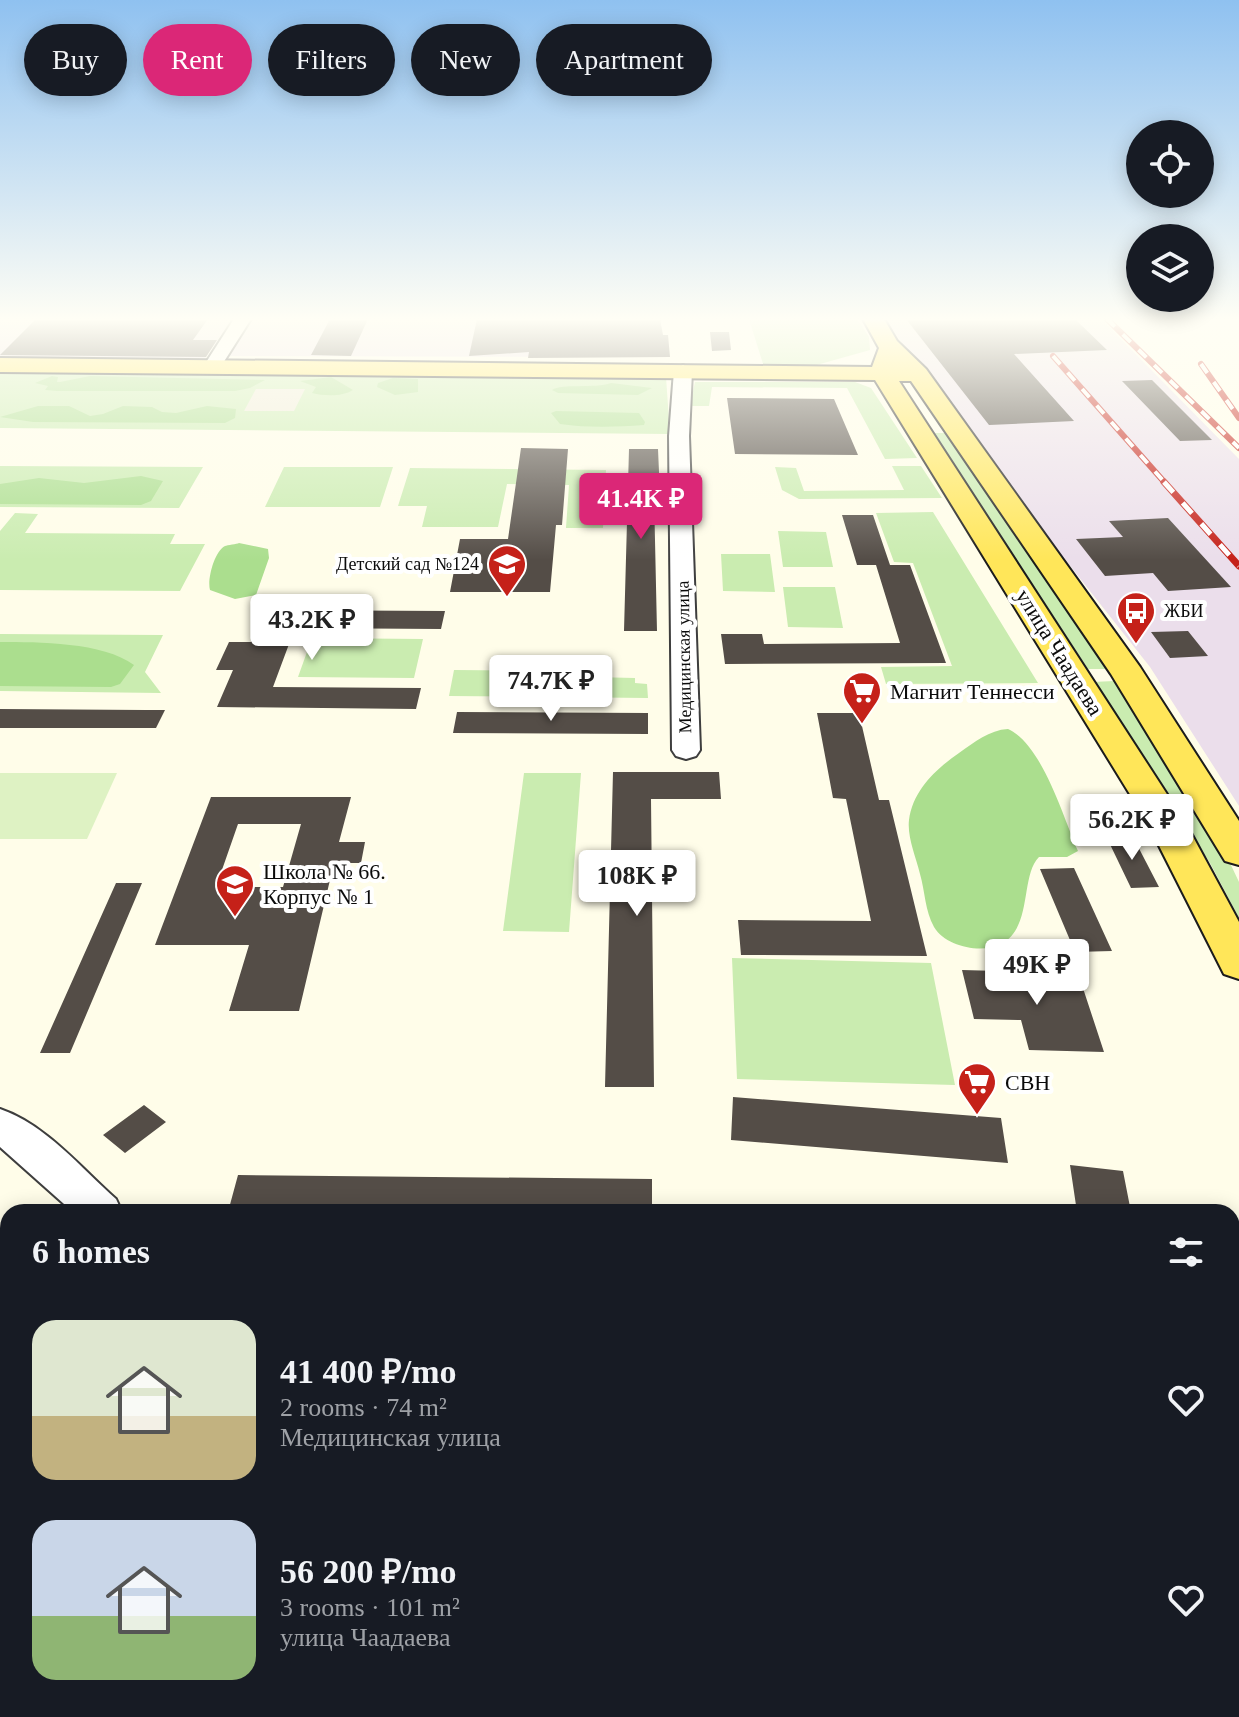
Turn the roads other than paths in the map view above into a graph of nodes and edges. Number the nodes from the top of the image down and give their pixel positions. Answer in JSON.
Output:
{"nodes":[{"id":1,"x":681,"y":399,"type":"edge"},
{"id":2,"x":909,"y":399,"type":"edge"},
{"id":3,"x":936,"y":399,"type":"edge"},
{"id":4,"x":686,"y":750,"type":"dead end"},
{"id":5,"x":1238,"y":849,"type":"edge"},
{"id":6,"x":1239,"y":963,"type":"edge"},
{"id":7,"x":0,"y":1125,"type":"edge"},
{"id":8,"x":92,"y":1204,"type":"edge"}],
"edges":[{"from":1,"to":4,"type":"street","name":"Медицинская улица"},
{"from":2,"to":6,"type":"main road","name":"улица Чаадаева"},
{"from":3,"to":5,"type":"main road","name":"улица Чаадаева"},
{"from":7,"to":8,"type":"street"}]}
